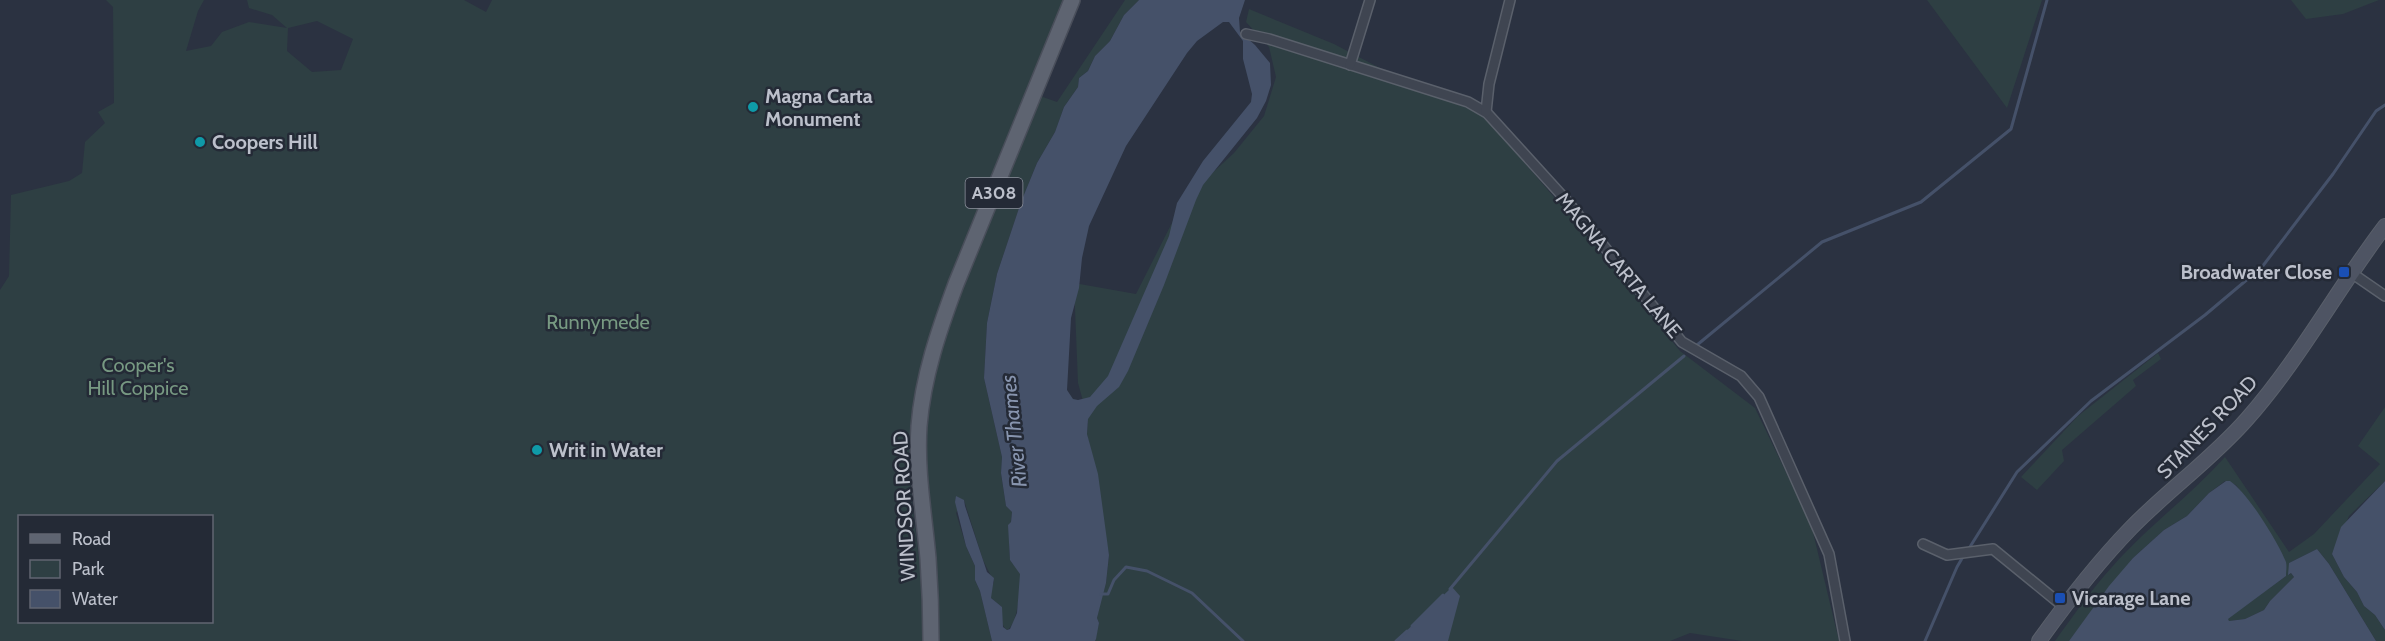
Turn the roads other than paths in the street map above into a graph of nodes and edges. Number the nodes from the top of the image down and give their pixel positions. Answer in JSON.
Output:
{"nodes":[{"id":1,"x":1072,"y":0,"type":"edge"},
{"id":2,"x":1370,"y":0,"type":"edge"},
{"id":3,"x":1510,"y":0,"type":"edge"},
{"id":4,"x":1246,"y":34,"type":"dead end"},
{"id":5,"x":1350,"y":66,"type":"junction"},
{"id":6,"x":1486,"y":112,"type":"junction"},
{"id":7,"x":2385,"y":226,"type":"edge"},
{"id":8,"x":2353,"y":274,"type":"junction"},
{"id":9,"x":2385,"y":296,"type":"edge"},
{"id":10,"x":1923,"y":544,"type":"dead end"},
{"id":11,"x":2064,"y":607,"type":"junction"},
{"id":12,"x":931,"y":641,"type":"edge"},
{"id":13,"x":1845,"y":641,"type":"edge"},
{"id":14,"x":2038,"y":641,"type":"edge"}],
"edges":[{"from":1,"to":12,"type":"main road","name":"WINDSOR ROAD","number":"A308"},
{"from":2,"to":5,"type":"street"},
{"from":3,"to":6,"type":"street"},
{"from":4,"to":5,"type":"street","name":"MAGNA CARTA LANE"},
{"from":5,"to":6,"type":"street","name":"MAGNA CARTA LANE"},
{"from":6,"to":13,"type":"street","name":"MAGNA CARTA LANE"},
{"from":7,"to":8,"type":"main road","name":"STAINES ROAD"},
{"from":8,"to":9,"type":"street"},
{"from":8,"to":11,"type":"main road","name":"STAINES ROAD"},
{"from":10,"to":11,"type":"street"},
{"from":11,"to":14,"type":"main road","name":"STAINES ROAD"}]}
